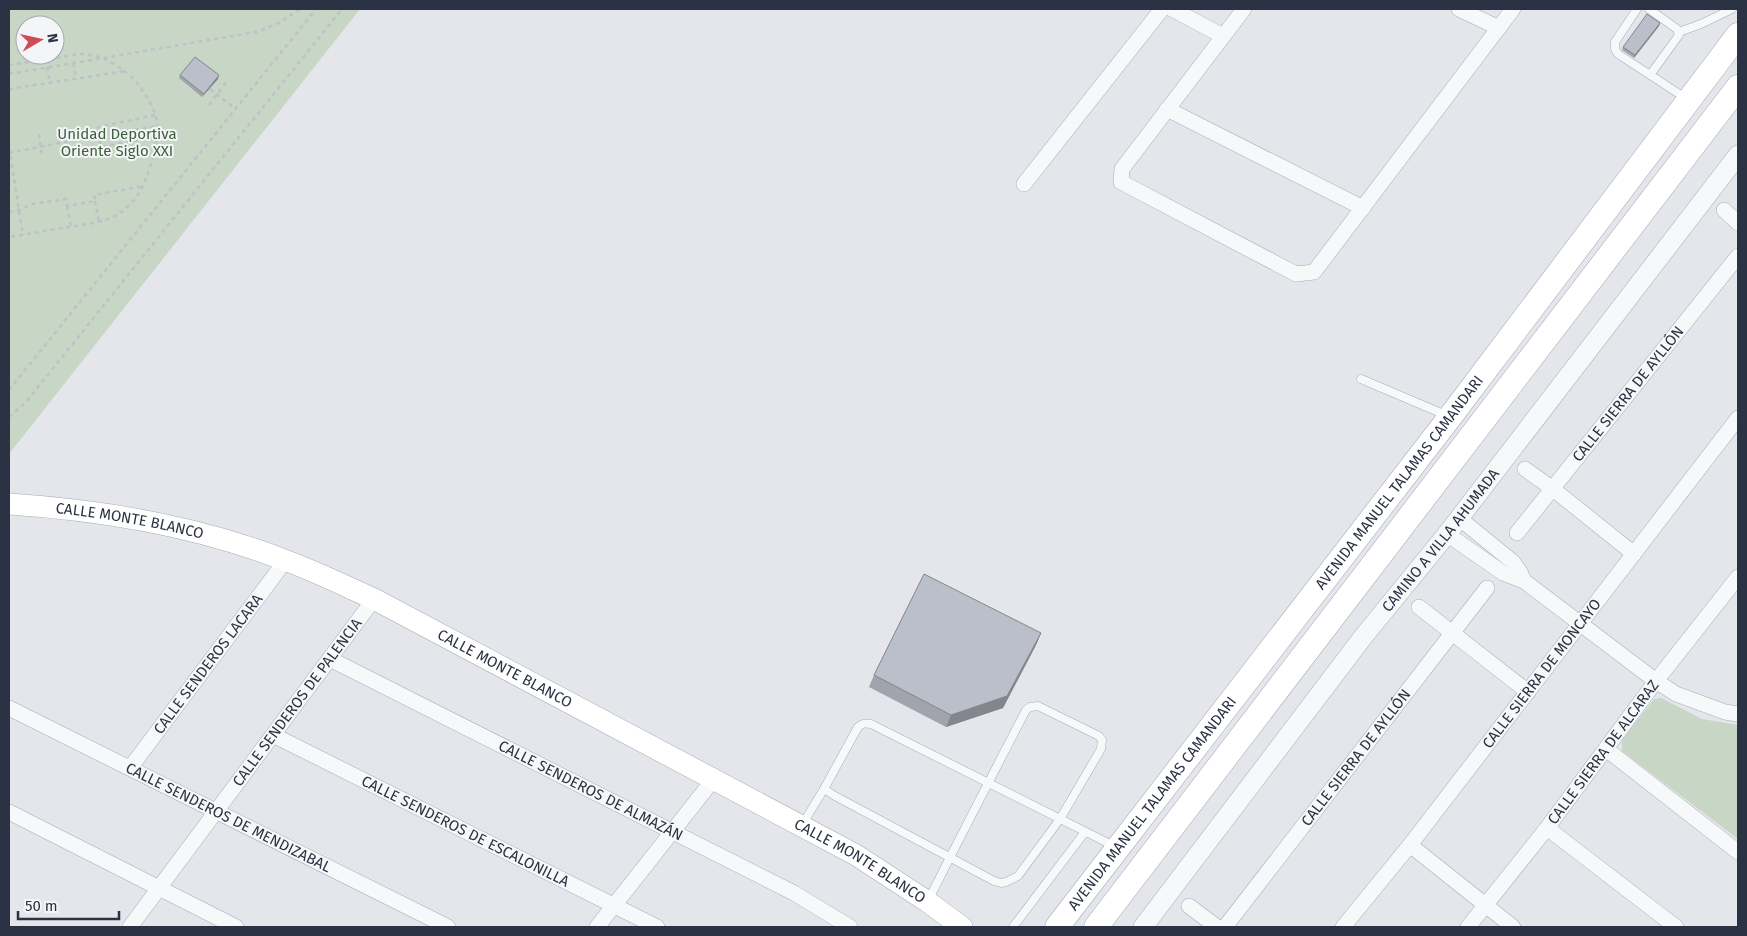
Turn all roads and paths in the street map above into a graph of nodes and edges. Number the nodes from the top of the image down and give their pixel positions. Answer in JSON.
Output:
{"nodes":[{"id":1,"x":300,"y":9,"type":"edge"},
{"id":2,"x":316,"y":9,"type":"edge"},
{"id":3,"x":342,"y":9,"type":"edge"},
{"id":4,"x":1162,"y":9,"type":"edge"},
{"id":5,"x":1172,"y":9,"type":"edge"},
{"id":6,"x":1244,"y":9,"type":"edge"},
{"id":7,"x":1459,"y":9,"type":"edge"},
{"id":8,"x":1513,"y":9,"type":"edge"},
{"id":9,"x":1638,"y":9,"type":"edge"},
{"id":10,"x":1649,"y":9,"type":"edge"},
{"id":11,"x":1732,"y":9,"type":"edge"},
{"id":12,"x":1499,"y":28,"type":"junction"},
{"id":13,"x":1679,"y":32,"type":"junction"},
{"id":14,"x":1738,"y":35,"type":"edge"},
{"id":15,"x":1223,"y":36,"type":"junction"},
{"id":16,"x":102,"y":58,"type":"junction"},
{"id":17,"x":74,"y":63,"type":"junction"},
{"id":18,"x":9,"y":65,"type":"edge"},
{"id":19,"x":47,"y":68,"type":"junction"},
{"id":20,"x":127,"y":71,"type":"junction"},
{"id":21,"x":9,"y":74,"type":"edge"},
{"id":22,"x":1650,"y":76,"type":"junction"},
{"id":23,"x":76,"y":78,"type":"junction"},
{"id":24,"x":227,"y":81,"type":"dead end"},
{"id":25,"x":50,"y":83,"type":"junction"},
{"id":26,"x":1738,"y":87,"type":"edge"},
{"id":27,"x":9,"y":89,"type":"edge"},
{"id":28,"x":210,"y":89,"type":"edge"},
{"id":29,"x":216,"y":94,"type":"junction"},
{"id":30,"x":1690,"y":101,"type":"junction"},
{"id":31,"x":209,"y":105,"type":"dead end"},
{"id":32,"x":236,"y":109,"type":"junction"},
{"id":33,"x":1167,"y":109,"type":"junction"},
{"id":34,"x":155,"y":115,"type":"junction"},
{"id":35,"x":158,"y":126,"type":"junction"},
{"id":36,"x":39,"y":134,"type":"dead end"},
{"id":37,"x":98,"y":135,"type":"junction"},
{"id":38,"x":159,"y":136,"type":"junction"},
{"id":39,"x":40,"y":147,"type":"junction"},
{"id":40,"x":9,"y":148,"type":"edge"},
{"id":41,"x":9,"y":153,"type":"edge"},
{"id":42,"x":1738,"y":155,"type":"edge"},
{"id":43,"x":42,"y":156,"type":"dead end"},
{"id":44,"x":1024,"y":184,"type":"dead end"},
{"id":45,"x":144,"y":186,"type":"junction"},
{"id":46,"x":95,"y":201,"type":"junction"},
{"id":47,"x":68,"y":206,"type":"junction"},
{"id":48,"x":1363,"y":208,"type":"junction"},
{"id":49,"x":19,"y":210,"type":"junction"},
{"id":50,"x":1724,"y":210,"type":"dead end"},
{"id":51,"x":9,"y":212,"type":"edge"},
{"id":52,"x":99,"y":222,"type":"junction"},
{"id":53,"x":1738,"y":223,"type":"edge"},
{"id":54,"x":71,"y":226,"type":"junction"},
{"id":55,"x":24,"y":234,"type":"junction"},
{"id":56,"x":9,"y":237,"type":"edge"},
{"id":57,"x":1738,"y":256,"type":"edge"},
{"id":58,"x":1361,"y":379,"type":"dead end"},
{"id":59,"x":9,"y":390,"type":"edge"},
{"id":60,"x":9,"y":417,"type":"edge"},
{"id":61,"x":1450,"y":417,"type":"junction"},
{"id":62,"x":1738,"y":418,"type":"edge"},
{"id":63,"x":1525,"y":469,"type":"dead end"},
{"id":64,"x":1553,"y":489,"type":"junction"},
{"id":65,"x":9,"y":504,"type":"edge"},
{"id":66,"x":1459,"y":518,"type":"junction"},
{"id":67,"x":1517,"y":533,"type":"dead end"},
{"id":68,"x":1447,"y":534,"type":"junction"},
{"id":69,"x":1634,"y":554,"type":"junction"},
{"id":70,"x":286,"y":560,"type":"junction"},
{"id":71,"x":1738,"y":576,"type":"edge"},
{"id":72,"x":1524,"y":581,"type":"junction"},
{"id":73,"x":1487,"y":588,"type":"dead end"},
{"id":74,"x":374,"y":599,"type":"junction"},
{"id":75,"x":1418,"y":607,"type":"dead end"},
{"id":76,"x":1580,"y":624,"type":"junction"},
{"id":77,"x":1452,"y":633,"type":"junction"},
{"id":78,"x":330,"y":659,"type":"junction"},
{"id":79,"x":1656,"y":681,"type":"junction"},
{"id":80,"x":1528,"y":692,"type":"junction"},
{"id":81,"x":9,"y":708,"type":"edge"},
{"id":82,"x":1738,"y":714,"type":"edge"},
{"id":83,"x":273,"y":735,"type":"junction"},
{"id":84,"x":1606,"y":750,"type":"junction"},
{"id":85,"x":130,"y":768,"type":"junction"},
{"id":86,"x":713,"y":780,"type":"junction"},
{"id":87,"x":988,"y":783,"type":"junction"},
{"id":88,"x":824,"y":789,"type":"junction"},
{"id":89,"x":9,"y":812,"type":"edge"},
{"id":90,"x":216,"y":812,"type":"junction"},
{"id":91,"x":1060,"y":819,"type":"junction"},
{"id":92,"x":802,"y":825,"type":"junction"},
{"id":93,"x":1547,"y":828,"type":"junction"},
{"id":94,"x":672,"y":832,"type":"junction"},
{"id":95,"x":1085,"y":832,"type":"junction"},
{"id":96,"x":1410,"y":845,"type":"junction"},
{"id":97,"x":1118,"y":848,"type":"junction"},
{"id":98,"x":1738,"y":852,"type":"edge"},
{"id":99,"x":950,"y":857,"type":"junction"},
{"id":100,"x":159,"y":888,"type":"junction"},
{"id":101,"x":928,"y":902,"type":"junction"},
{"id":102,"x":614,"y":906,"type":"junction"},
{"id":103,"x":1189,"y":906,"type":"dead end"},
{"id":104,"x":1485,"y":906,"type":"junction"},
{"id":105,"x":130,"y":927,"type":"edge"},
{"id":106,"x":236,"y":927,"type":"edge"},
{"id":107,"x":448,"y":927,"type":"edge"},
{"id":108,"x":597,"y":927,"type":"edge"},
{"id":109,"x":657,"y":927,"type":"edge"},
{"id":110,"x":850,"y":927,"type":"edge"},
{"id":111,"x":962,"y":927,"type":"edge"},
{"id":112,"x":1013,"y":927,"type":"edge"},
{"id":113,"x":1057,"y":927,"type":"edge"},
{"id":114,"x":1096,"y":927,"type":"edge"},
{"id":115,"x":1143,"y":927,"type":"edge"},
{"id":116,"x":1217,"y":927,"type":"edge"},
{"id":117,"x":1225,"y":927,"type":"edge"},
{"id":118,"x":1344,"y":927,"type":"edge"},
{"id":119,"x":1468,"y":927,"type":"edge"},
{"id":120,"x":1513,"y":927,"type":"edge"},
{"id":121,"x":1676,"y":927,"type":"edge"}],
"edges":[{"from":1,"to":16,"type":"path"},
{"from":2,"to":32,"type":"path"},
{"from":3,"to":60,"type":"path"},
{"from":4,"to":44,"type":"street"},
{"from":5,"to":15,"type":"street"},
{"from":6,"to":15,"type":"street"},
{"from":7,"to":12,"type":"street"},
{"from":8,"to":12,"type":"street"},
{"from":9,"to":22,"type":"lane"},
{"from":10,"to":13,"type":"lane"},
{"from":11,"to":13,"type":"lane"},
{"from":12,"to":48,"type":"street"},
{"from":13,"to":22,"type":"lane"},
{"from":14,"to":30,"type":"main road","name":"AVENIDA MANUEL TALAMAS CAMANDARI"},
{"from":15,"to":33,"type":"street"},
{"from":16,"to":17,"type":"path"},
{"from":16,"to":18,"type":"path"},
{"from":16,"to":20,"type":"path"},
{"from":17,"to":19,"type":"path"},
{"from":17,"to":23,"type":"path"},
{"from":19,"to":21,"type":"path"},
{"from":19,"to":25,"type":"path"},
{"from":20,"to":23,"type":"path"},
{"from":20,"to":34,"type":"path"},
{"from":22,"to":30,"type":"lane"},
{"from":23,"to":25,"type":"path"},
{"from":24,"to":29,"type":"path"},
{"from":25,"to":27,"type":"path"},
{"from":26,"to":114,"type":"main road","name":"AVENIDA MANUEL TALAMAS CAMANDARI"},
{"from":28,"to":29,"type":"path"},
{"from":29,"to":31,"type":"path"},
{"from":29,"to":32,"type":"path"},
{"from":30,"to":61,"type":"main road","name":"AVENIDA MANUEL TALAMAS CAMANDARI"},
{"from":32,"to":59,"type":"path"},
{"from":33,"to":48,"type":"street"},
{"from":33,"to":48,"type":"street"},
{"from":34,"to":35,"type":"path"},
{"from":34,"to":37,"type":"path"},
{"from":35,"to":37,"type":"path"},
{"from":35,"to":38,"type":"path"},
{"from":36,"to":39,"type":"path"},
{"from":37,"to":38,"type":"path"},
{"from":37,"to":39,"type":"path"},
{"from":38,"to":45,"type":"path"},
{"from":39,"to":41,"type":"path"},
{"from":39,"to":43,"type":"path"},
{"from":40,"to":41,"type":"path"},
{"from":41,"to":49,"type":"path"},
{"from":42,"to":66,"type":"street","name":"CAMINO A VILLA AHUMADA"},
{"from":45,"to":46,"type":"path"},
{"from":45,"to":52,"type":"path"},
{"from":46,"to":47,"type":"path"},
{"from":46,"to":52,"type":"path"},
{"from":47,"to":49,"type":"path"},
{"from":47,"to":54,"type":"path"},
{"from":49,"to":51,"type":"path"},
{"from":49,"to":55,"type":"path"},
{"from":50,"to":53,"type":"street"},
{"from":52,"to":54,"type":"path"},
{"from":54,"to":55,"type":"path"},
{"from":55,"to":56,"type":"path"},
{"from":57,"to":64,"type":"street","name":"CALLE SIERRA DE AYLLÓN"},
{"from":58,"to":61,"type":"lane"},
{"from":61,"to":97,"type":"main road","name":"AVENIDA MANUEL TALAMAS CAMANDARI"},
{"from":62,"to":69,"type":"street","name":"CALLE SIERRA DE MONCAYO"},
{"from":63,"to":64,"type":"street"},
{"from":64,"to":67,"type":"street","name":"CALLE SIERRA DE AYLLÓN"},
{"from":64,"to":69,"type":"street"},
{"from":65,"to":70,"type":"main road","name":"CALLE MONTE BLANCO"},
{"from":66,"to":68,"type":"street","name":"CAMINO A VILLA AHUMADA"},
{"from":66,"to":72,"type":"street"},
{"from":68,"to":72,"type":"street"},
{"from":68,"to":115,"type":"street","name":"CAMINO A VILLA AHUMADA"},
{"from":69,"to":76,"type":"street","name":"CALLE SIERRA DE MONCAYO"},
{"from":70,"to":74,"type":"main road","name":"CALLE MONTE BLANCO"},
{"from":70,"to":85,"type":"street","name":"CALLE SENDEROS LACARA"},
{"from":71,"to":79,"type":"street","name":"CALLE SIERRA DE ALCARAZ"},
{"from":72,"to":76,"type":"street"},
{"from":73,"to":77,"type":"street","name":"CALLE SIERRA DE AYLLÓN"},
{"from":74,"to":78,"type":"street","name":"CALLE SENDEROS DE PALENCIA"},
{"from":74,"to":86,"type":"main road","name":"CALLE MONTE BLANCO"},
{"from":75,"to":77,"type":"street"},
{"from":76,"to":79,"type":"street"},
{"from":76,"to":80,"type":"street","name":"CALLE SIERRA DE MONCAYO"},
{"from":77,"to":80,"type":"street"},
{"from":77,"to":117,"type":"street","name":"CALLE SIERRA DE AYLLÓN"},
{"from":78,"to":83,"type":"street","name":"CALLE SENDEROS DE PALENCIA"},
{"from":78,"to":94,"type":"street","name":"CALLE SENDEROS DE ALMAZÁN"},
{"from":79,"to":82,"type":"street"},
{"from":79,"to":84,"type":"street","name":"CALLE SIERRA DE ALCARAZ"},
{"from":80,"to":96,"type":"street","name":"CALLE SIERRA DE MONCAYO"},
{"from":81,"to":85,"type":"street","name":"CALLE SENDEROS DE MENDIZABAL"},
{"from":83,"to":90,"type":"street","name":"CALLE SENDEROS DE PALENCIA"},
{"from":83,"to":102,"type":"street","name":"CALLE SENDEROS DE ESCALONILLA"},
{"from":84,"to":93,"type":"street","name":"CALLE SIERRA DE ALCARAZ"},
{"from":84,"to":98,"type":"street"},
{"from":85,"to":90,"type":"street","name":"CALLE SENDEROS DE MENDIZABAL"},
{"from":86,"to":92,"type":"main road","name":"CALLE MONTE BLANCO"},
{"from":86,"to":94,"type":"street"},
{"from":87,"to":88,"type":"lane"},
{"from":87,"to":91,"type":"lane"},
{"from":87,"to":91,"type":"lane"},
{"from":87,"to":99,"type":"lane"},
{"from":88,"to":92,"type":"lane"},
{"from":88,"to":99,"type":"lane"},
{"from":89,"to":100,"type":"street"},
{"from":90,"to":100,"type":"street","name":"CALLE SENDEROS DE PALENCIA"},
{"from":90,"to":107,"type":"street","name":"CALLE SENDEROS DE MENDIZABAL"},
{"from":91,"to":95,"type":"lane"},
{"from":91,"to":99,"type":"lane"},
{"from":92,"to":101,"type":"main road","name":"CALLE MONTE BLANCO"},
{"from":93,"to":104,"type":"street","name":"CALLE SIERRA DE ALCARAZ"},
{"from":93,"to":121,"type":"street"},
{"from":94,"to":102,"type":"street"},
{"from":94,"to":110,"type":"street","name":"CALLE SENDEROS DE ALMAZÁN"},
{"from":95,"to":97,"type":"lane"},
{"from":95,"to":112,"type":"lane"},
{"from":96,"to":104,"type":"street"},
{"from":96,"to":118,"type":"street","name":"CALLE SIERRA DE MONCAYO"},
{"from":97,"to":113,"type":"main road","name":"AVENIDA MANUEL TALAMAS CAMANDARI"},
{"from":99,"to":101,"type":"lane"},
{"from":100,"to":105,"type":"street","name":"CALLE SENDEROS DE PALENCIA"},
{"from":100,"to":106,"type":"street"},
{"from":101,"to":111,"type":"main road","name":"CALLE MONTE BLANCO"},
{"from":102,"to":108,"type":"street"},
{"from":102,"to":109,"type":"street","name":"CALLE SENDEROS DE ESCALONILLA"},
{"from":103,"to":116,"type":"street"},
{"from":104,"to":119,"type":"street","name":"CALLE SIERRA DE ALCARAZ"},
{"from":104,"to":120,"type":"street"}]}
